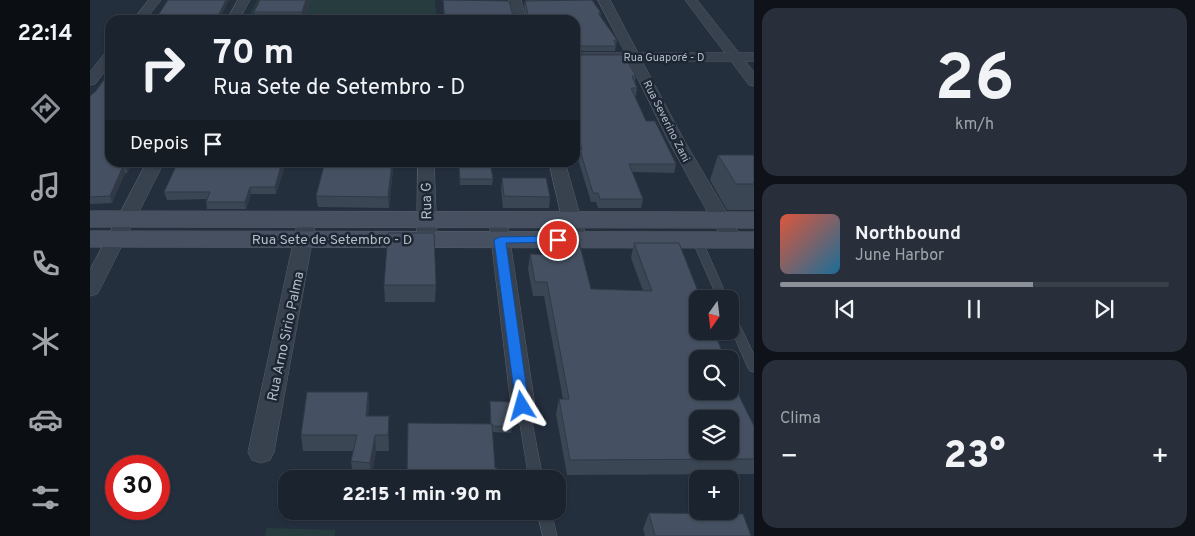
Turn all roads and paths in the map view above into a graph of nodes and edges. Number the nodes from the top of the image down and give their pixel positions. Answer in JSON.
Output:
{"nodes":[{"id":1,"x":155,"y":0,"type":"edge"},
{"id":2,"x":244,"y":0,"type":"edge"},
{"id":3,"x":515,"y":0,"type":"edge"},
{"id":4,"x":604,"y":0,"type":"edge"},
{"id":5,"x":690,"y":0,"type":"edge"},
{"id":6,"x":143,"y":15,"type":"edge"},
{"id":7,"x":236,"y":15,"type":"edge"},
{"id":8,"x":519,"y":15,"type":"edge"},
{"id":9,"x":105,"y":57,"type":"edge"},
{"id":10,"x":580,"y":57,"type":"edge"},
{"id":11,"x":635,"y":57,"type":"junction"},
{"id":12,"x":733,"y":57,"type":"junction"},
{"id":13,"x":754,"y":57,"type":"edge"},
{"id":14,"x":90,"y":58,"type":"edge"},
{"id":15,"x":105,"y":63,"type":"edge"},
{"id":16,"x":90,"y":82,"type":"edge"},
{"id":17,"x":754,"y":82,"type":"edge"},
{"id":18,"x":153,"y":167,"type":"edge"},
{"id":19,"x":426,"y":167,"type":"edge"},
{"id":20,"x":557,"y":167,"type":"edge"},
{"id":21,"x":90,"y":219,"type":"edge"},
{"id":22,"x":754,"y":220,"type":"edge"},
{"id":23,"x":121,"y":229,"type":"junction"},
{"id":24,"x":306,"y":230,"type":"junction"},
{"id":25,"x":427,"y":230,"type":"junction"},
{"id":26,"x":499,"y":230,"type":"junction"},
{"id":27,"x":574,"y":230,"type":"junction"},
{"id":28,"x":736,"y":233,"type":"edge"},
{"id":29,"x":90,"y":239,"type":"edge"},
{"id":30,"x":697,"y":240,"type":"junction"},
{"id":31,"x":90,"y":289,"type":"edge"},
{"id":32,"x":719,"y":290,"type":"edge"},
{"id":33,"x":739,"y":335,"type":"edge"},
{"id":34,"x":754,"y":368,"type":"edge"},
{"id":35,"x":522,"y":406,"type":"joint"},
{"id":36,"x":261,"y":452,"type":"dead end"},
{"id":37,"x":534,"y":470,"type":"edge"},
{"id":38,"x":546,"y":520,"type":"edge"},
{"id":39,"x":550,"y":536,"type":"edge"}],
"edges":[{"from":1,"to":6,"type":"street"},
{"from":2,"to":7,"type":"street"},
{"from":3,"to":8,"type":"street"},
{"from":4,"to":11,"type":"street","name":"Rua Severino Zani"},
{"from":5,"to":12,"type":"street"},
{"from":9,"to":14,"type":"street"},
{"from":10,"to":11,"type":"street","name":"Rua Guaporé - D"},
{"from":11,"to":12,"type":"street","name":"Rua Guaporé - D"},
{"from":11,"to":28,"type":"street","name":"Rua Severino Zani"},
{"from":12,"to":13,"type":"street","name":"Rua Guaporé - D"},
{"from":12,"to":17,"type":"street"},
{"from":15,"to":16,"type":"street"},
{"from":18,"to":23,"type":"street"},
{"from":19,"to":25,"type":"street","name":"Rua G"},
{"from":20,"to":27,"type":"street"},
{"from":21,"to":23,"type":"street","name":"Rua Sete de Setembro - D"},
{"from":22,"to":28,"type":"street","name":"Rua Sete de Setembro - D"},
{"from":23,"to":24,"type":"street","name":"Rua Sete de Setembro - D"},
{"from":23,"to":29,"type":"street","name":"Rua Sete de Setembro - D"},
{"from":23,"to":31,"type":"street"},
{"from":24,"to":25,"type":"street","name":"Rua Sete de Setembro - D"},
{"from":24,"to":36,"type":"street","name":"Rua Arno Sirio Palma"},
{"from":25,"to":26,"type":"street","name":"Rua Sete de Setembro - D"},
{"from":26,"to":27,"type":"street","name":"Rua Sete de Setembro - D"},
{"from":26,"to":35,"type":"street"},
{"from":27,"to":28,"type":"street","name":"Rua Sete de Setembro - D"},
{"from":27,"to":30,"type":"street","name":"Rua Sete de Setembro - D"},
{"from":28,"to":30,"type":"street","name":"Rua Sete de Setembro - D"},
{"from":30,"to":32,"type":"lane"},
{"from":33,"to":34,"type":"lane"},
{"from":35,"to":37,"type":"lane"},
{"from":38,"to":39,"type":"lane"}]}
